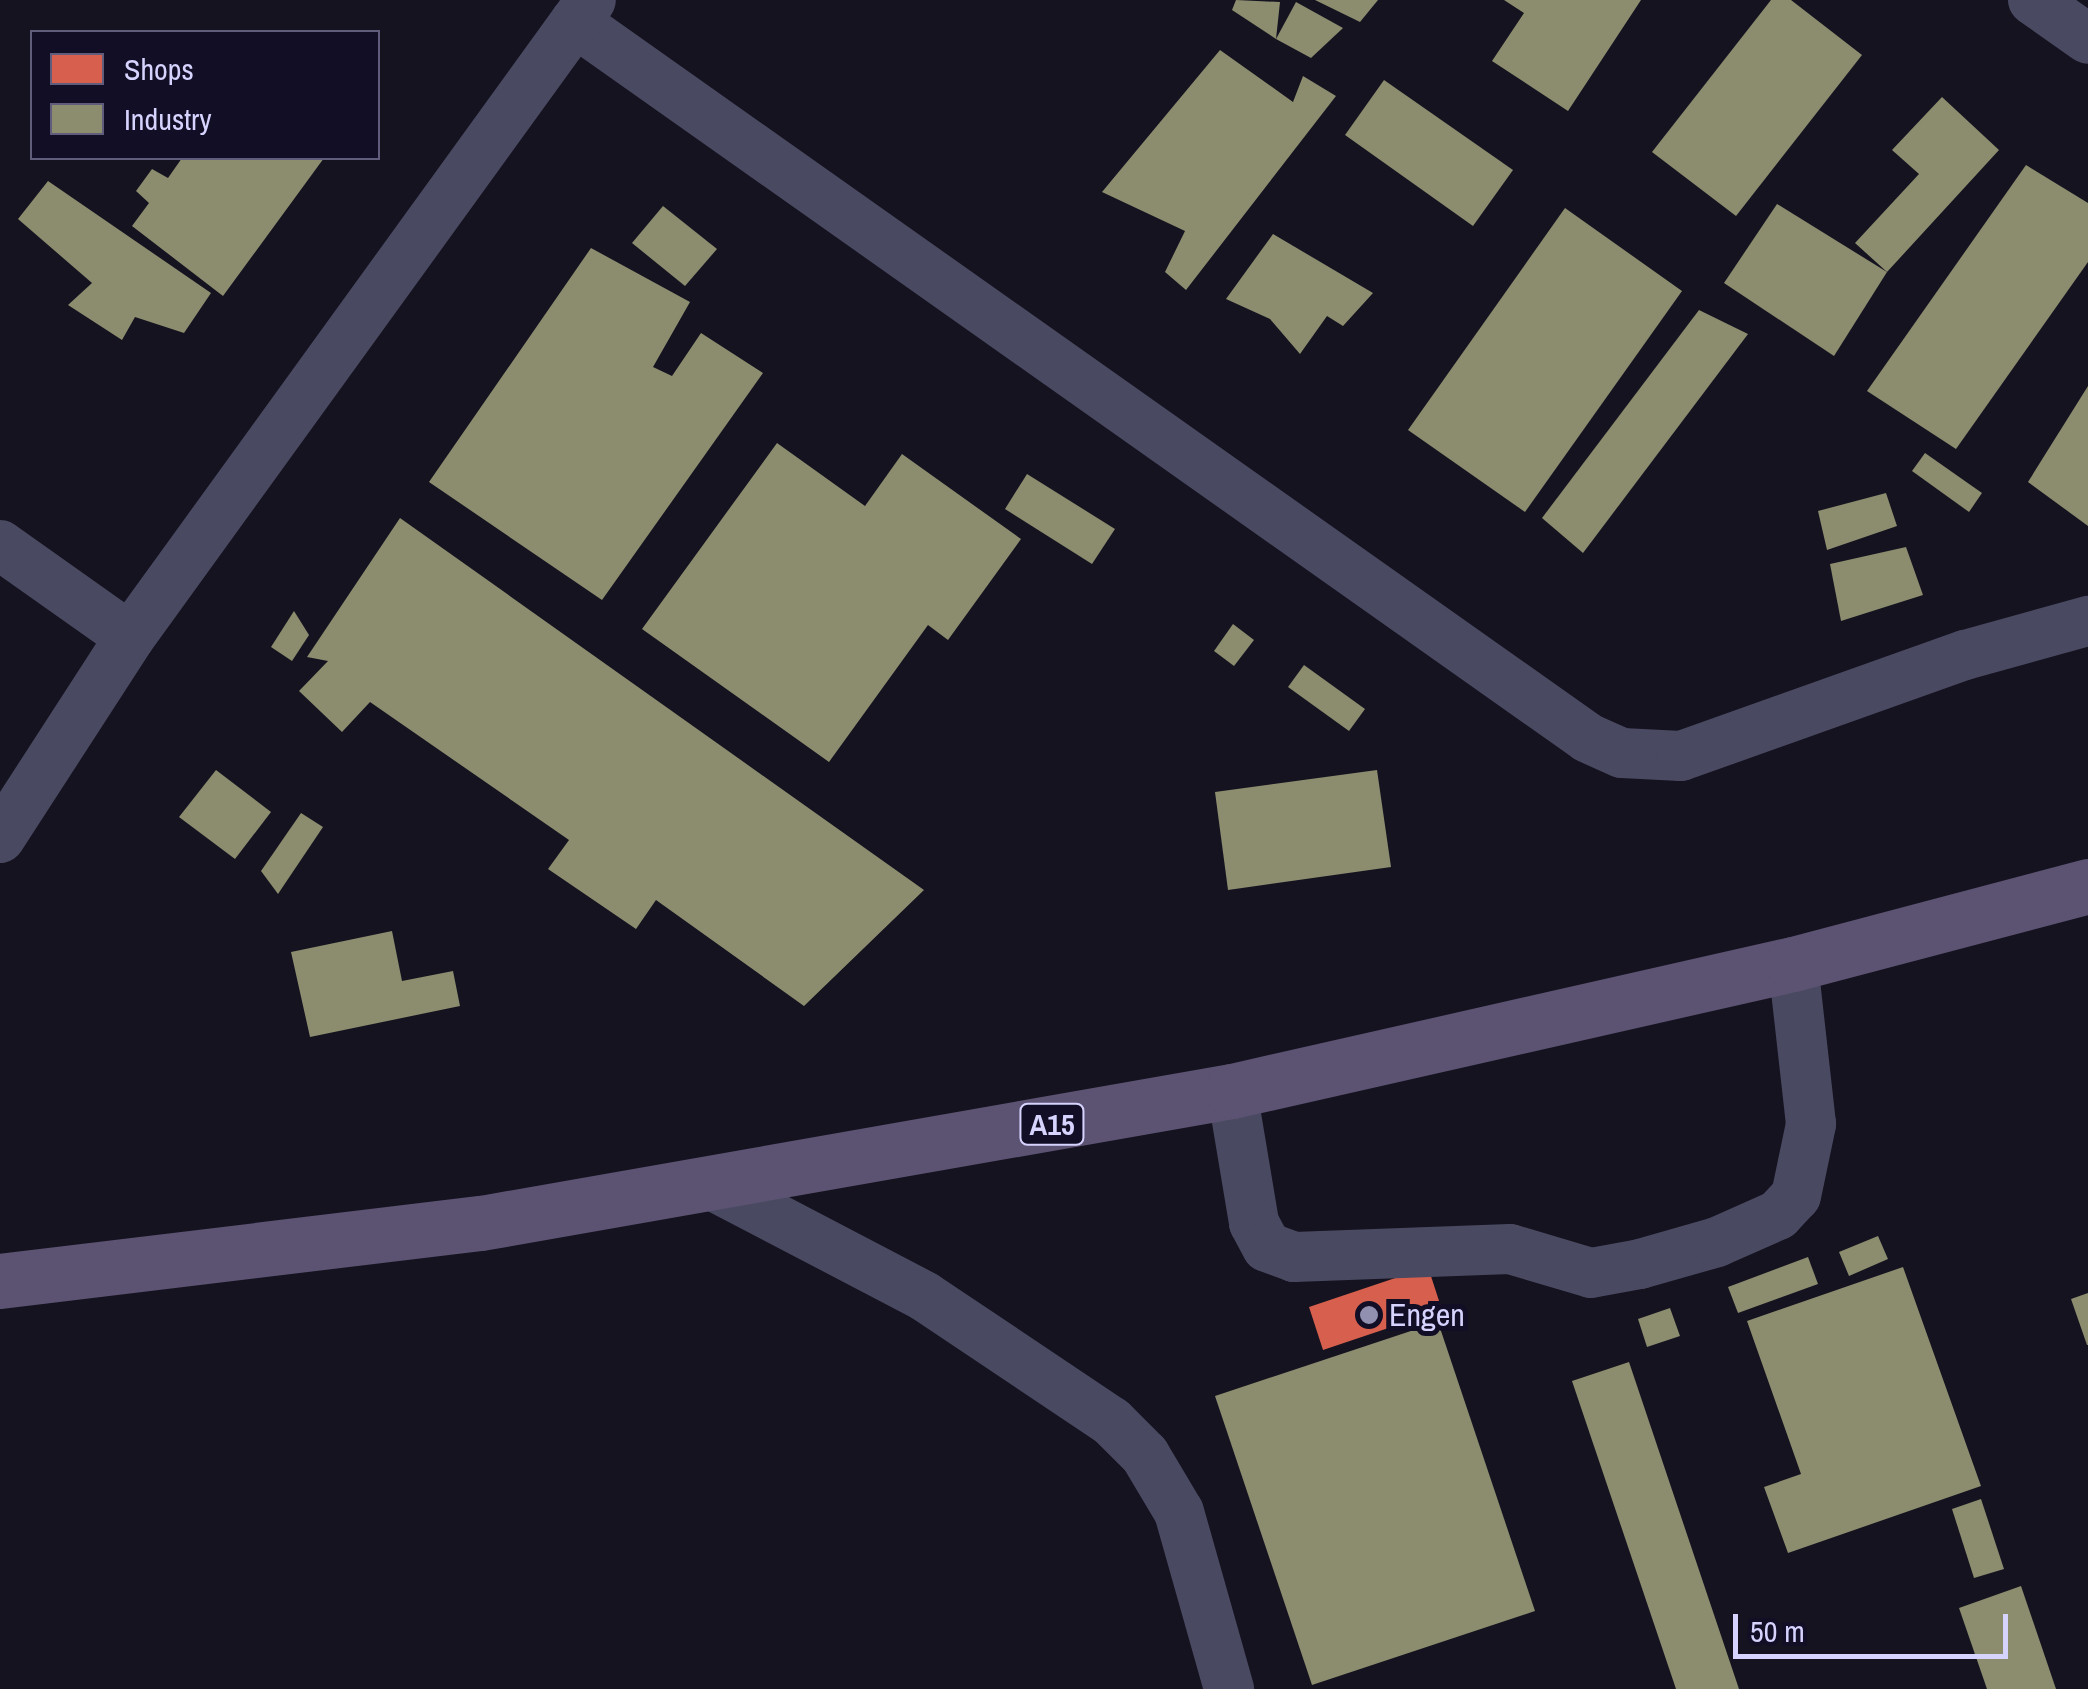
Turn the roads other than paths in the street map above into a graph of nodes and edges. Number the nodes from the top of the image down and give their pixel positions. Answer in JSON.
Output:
{"nodes":[{"id":1,"x":2033,"y":0,"type":"edge"},
{"id":2,"x":583,"y":11,"type":"edge"},
{"id":3,"x":2088,"y":39,"type":"edge"},
{"id":4,"x":0,"y":546,"type":"edge"},
{"id":5,"x":2088,"y":621,"type":"edge"},
{"id":6,"x":130,"y":637,"type":"junction"},
{"id":7,"x":0,"y":838,"type":"edge"},
{"id":8,"x":2088,"y":886,"type":"edge"},
{"id":9,"x":1793,"y":964,"type":"junction"},
{"id":10,"x":1232,"y":1091,"type":"junction"},
{"id":11,"x":708,"y":1184,"type":"junction"},
{"id":12,"x":0,"y":1282,"type":"edge"},
{"id":13,"x":1229,"y":1689,"type":"edge"}],
"edges":[{"from":1,"to":3,"type":"street"},
{"from":2,"to":5,"type":"street"},
{"from":2,"to":6,"type":"street"},
{"from":4,"to":6,"type":"street"},
{"from":6,"to":7,"type":"street"},
{"from":8,"to":9,"type":"main road","number":"A15"},
{"from":9,"to":10,"type":"main road","number":"A15"},
{"from":9,"to":10,"type":"street"},
{"from":10,"to":11,"type":"main road","number":"A15"},
{"from":11,"to":12,"type":"main road","number":"A15"},
{"from":11,"to":13,"type":"street"}]}
